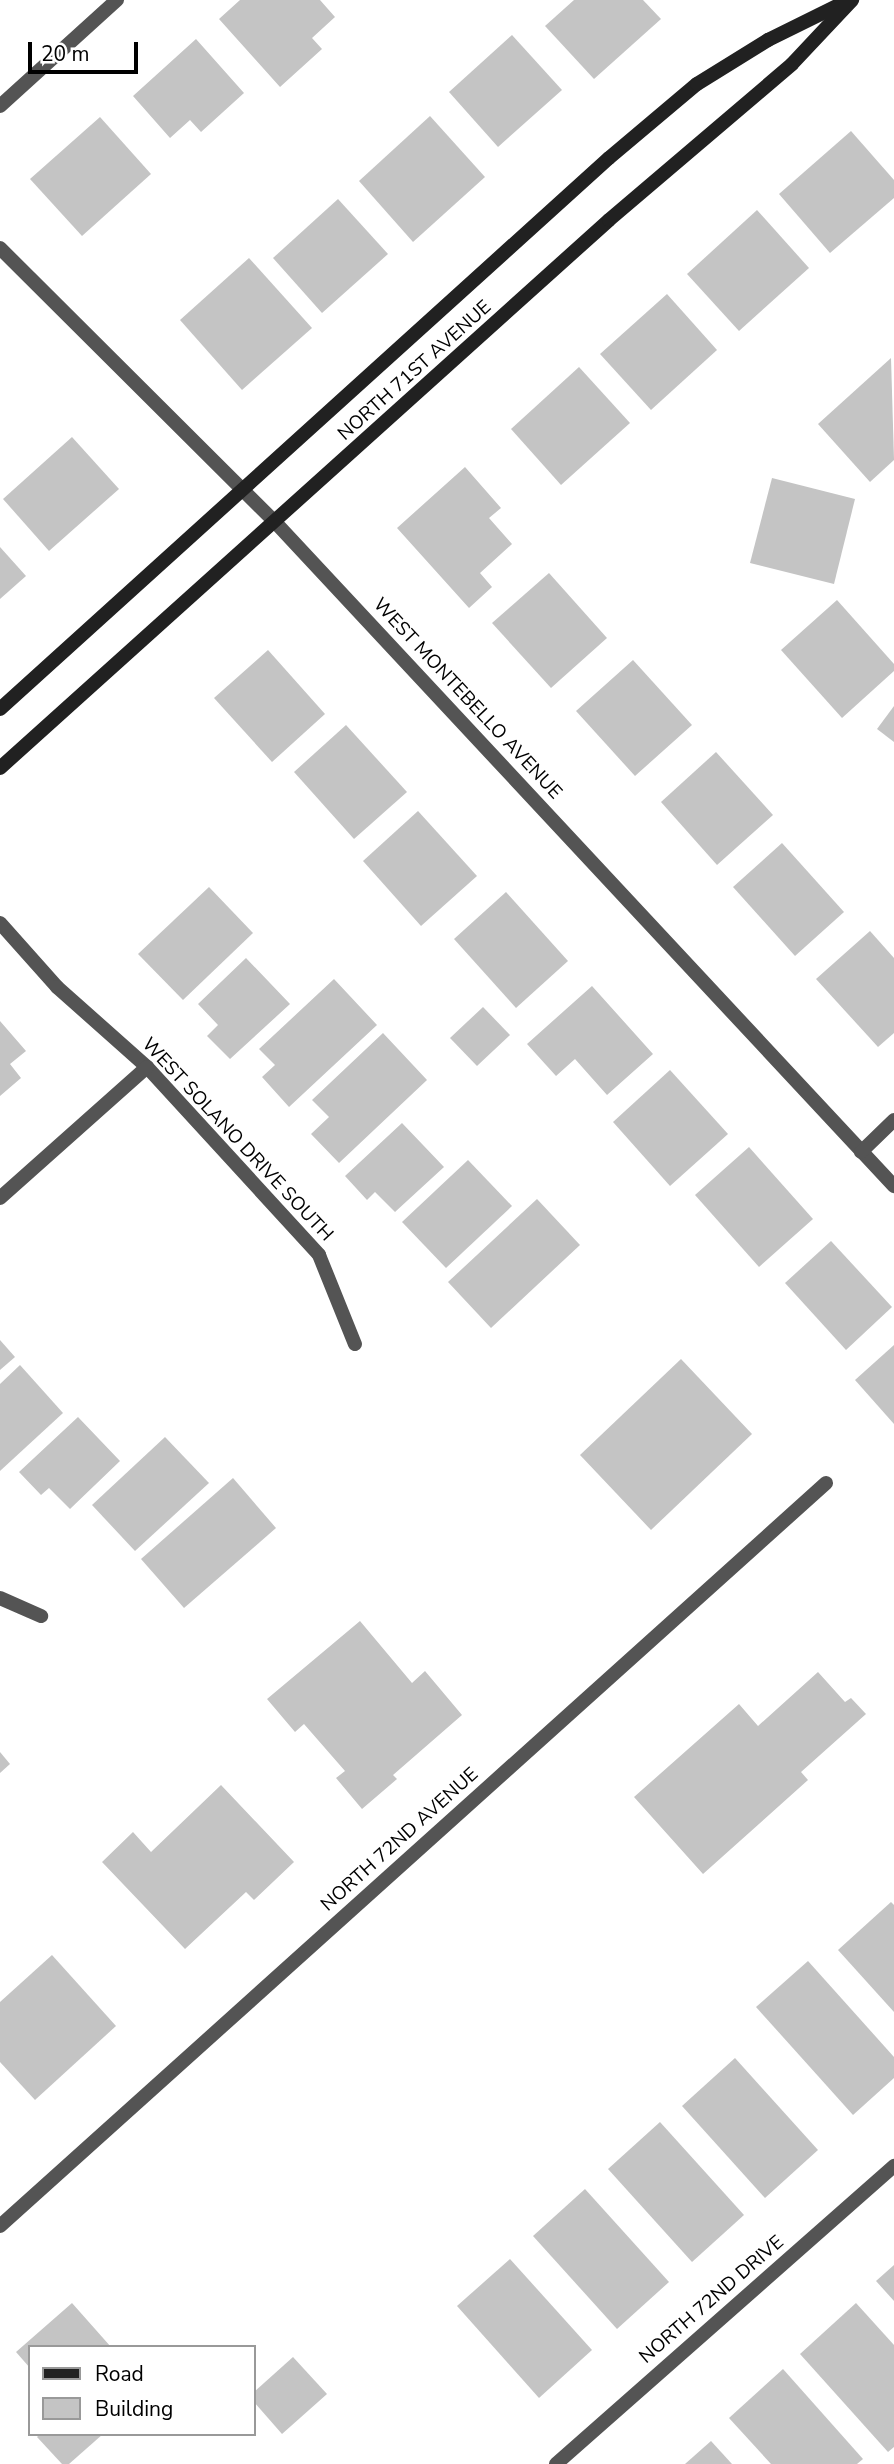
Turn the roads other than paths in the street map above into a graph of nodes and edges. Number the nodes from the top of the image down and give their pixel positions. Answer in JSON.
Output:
{"nodes":[{"id":1,"x":117,"y":0,"type":"edge"},
{"id":2,"x":850,"y":0,"type":"edge"},
{"id":3,"x":0,"y":106,"type":"edge"},
{"id":4,"x":0,"y":248,"type":"edge"},
{"id":5,"x":244,"y":490,"type":"junction"},
{"id":6,"x":275,"y":522,"type":"junction"},
{"id":7,"x":0,"y":709,"type":"edge"},
{"id":8,"x":0,"y":768,"type":"edge"},
{"id":9,"x":0,"y":923,"type":"edge"},
{"id":10,"x":147,"y":1067,"type":"junction"},
{"id":11,"x":894,"y":1119,"type":"edge"},
{"id":12,"x":861,"y":1152,"type":"junction"},
{"id":13,"x":894,"y":1186,"type":"edge"},
{"id":14,"x":0,"y":1198,"type":"edge"},
{"id":15,"x":355,"y":1344,"type":"dead end"},
{"id":16,"x":826,"y":1483,"type":"dead end"},
{"id":17,"x":0,"y":1598,"type":"edge"},
{"id":18,"x":41,"y":1616,"type":"dead end"},
{"id":19,"x":894,"y":2166,"type":"edge"},
{"id":20,"x":0,"y":2226,"type":"edge"},
{"id":21,"x":556,"y":2464,"type":"edge"}],
"edges":[{"from":1,"to":3,"type":"street"},
{"from":2,"to":5,"type":"street","name":"NORTH 71ST AVENUE"},
{"from":2,"to":6,"type":"street","name":"NORTH 71ST AVENUE"},
{"from":4,"to":5,"type":"street","name":"WEST MONTEBELLO AVENUE"},
{"from":5,"to":6,"type":"street","name":"WEST MONTEBELLO AVENUE"},
{"from":5,"to":7,"type":"street","name":"NORTH 71ST AVENUE"},
{"from":6,"to":8,"type":"street","name":"NORTH 71ST AVENUE"},
{"from":6,"to":12,"type":"street","name":"WEST MONTEBELLO AVENUE"},
{"from":9,"to":10,"type":"street","name":"WEST SOLANO DRIVE SOUTH"},
{"from":10,"to":14,"type":"street"},
{"from":10,"to":15,"type":"street","name":"WEST SOLANO DRIVE SOUTH"},
{"from":11,"to":12,"type":"street"},
{"from":12,"to":13,"type":"street","name":"WEST MONTEBELLO AVENUE"},
{"from":16,"to":20,"type":"street","name":"NORTH 72ND AVENUE"},
{"from":17,"to":18,"type":"street"},
{"from":19,"to":21,"type":"street","name":"NORTH 72ND DRIVE"}]}
